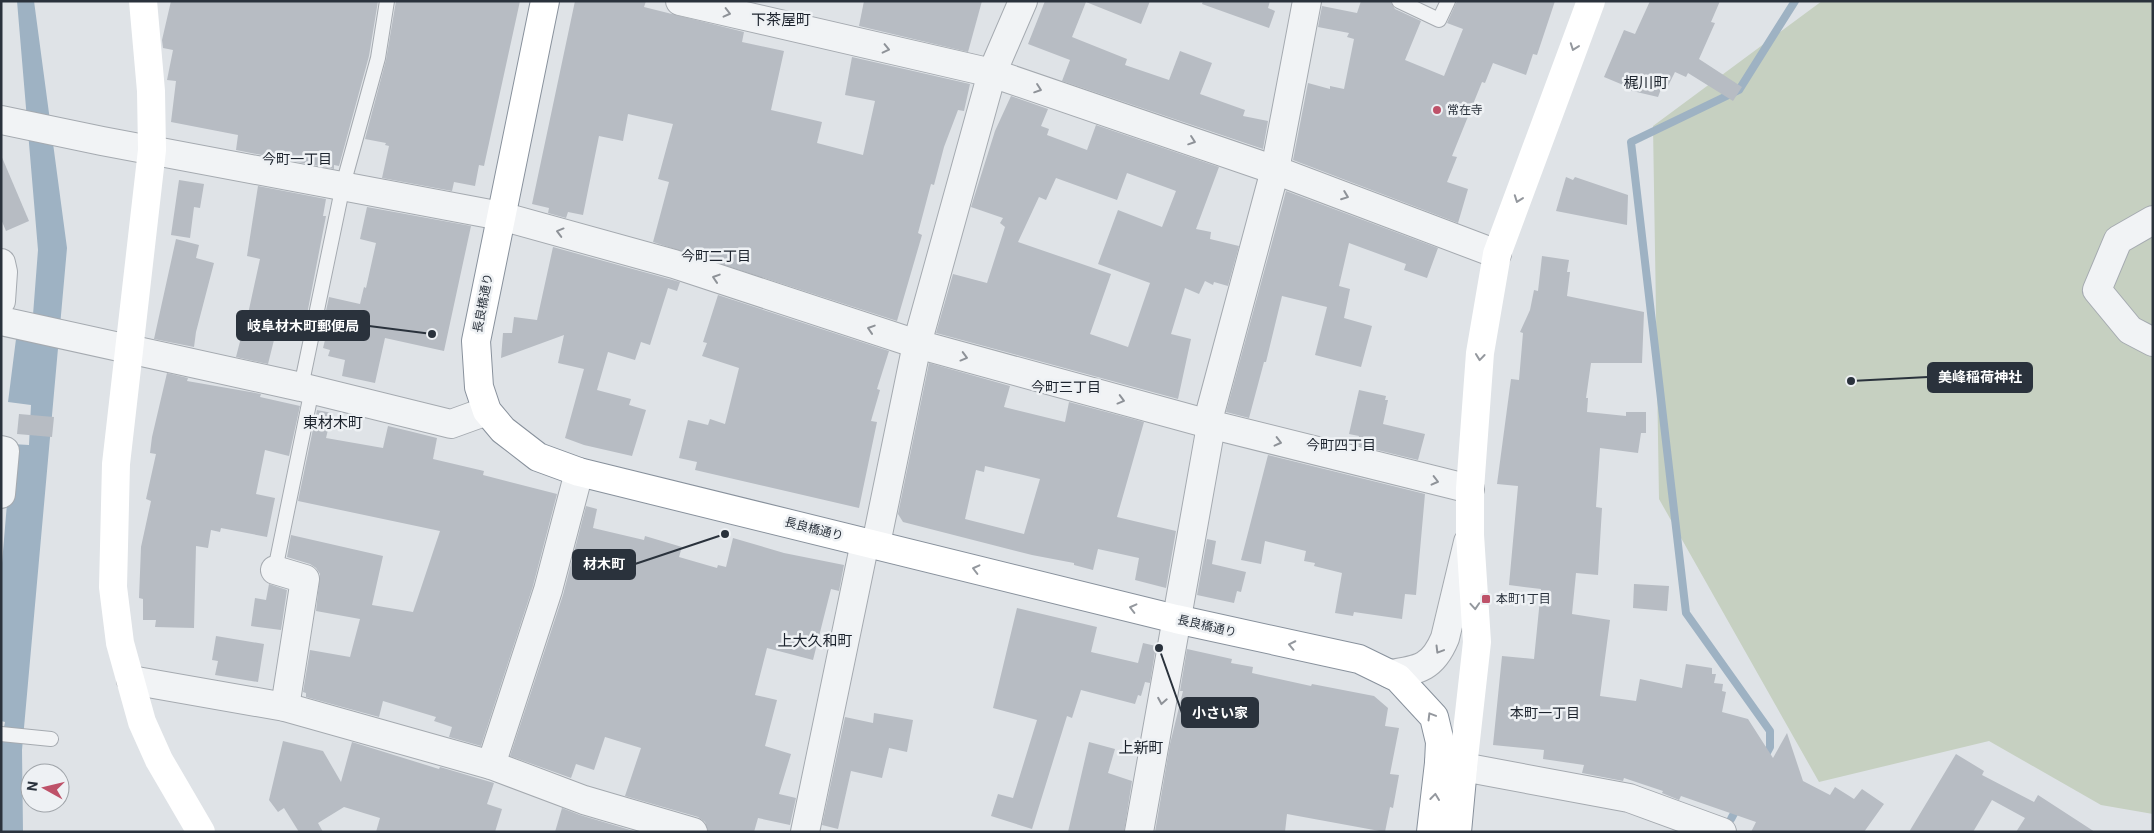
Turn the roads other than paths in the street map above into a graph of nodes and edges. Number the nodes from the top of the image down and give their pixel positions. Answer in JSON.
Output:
{"nodes":[{"id":1,"x":143,"y":1,"type":"edge"},
{"id":2,"x":387,"y":1,"type":"edge"},
{"id":3,"x":544,"y":1,"type":"edge"},
{"id":4,"x":680,"y":1,"type":"edge"},
{"id":5,"x":1023,"y":1,"type":"edge"},
{"id":6,"x":1307,"y":1,"type":"edge"},
{"id":7,"x":1399,"y":1,"type":"edge"},
{"id":8,"x":1448,"y":1,"type":"edge"},
{"id":9,"x":1591,"y":1,"type":"edge"},
{"id":10,"x":992,"y":73,"type":"junction"},
{"id":11,"x":5,"y":121,"type":"edge"},
{"id":12,"x":152,"y":150,"type":"junction"},
{"id":13,"x":1275,"y":170,"type":"junction"},
{"id":14,"x":343,"y":185,"type":"junction"},
{"id":15,"x":501,"y":216,"type":"junction"},
{"id":16,"x":2153,"y":220,"type":"edge"},
{"id":17,"x":1497,"y":254,"type":"junction"},
{"id":18,"x":1,"y":263,"type":"edge"},
{"id":19,"x":1,"y":301,"type":"edge"},
{"id":20,"x":12,"y":323,"type":"edge"},
{"id":21,"x":2153,"y":342,"type":"edge"},
{"id":22,"x":917,"y":344,"type":"junction"},
{"id":23,"x":129,"y":349,"type":"junction"},
{"id":24,"x":307,"y":388,"type":"junction"},
{"id":25,"x":487,"y":411,"type":"junction"},
{"id":26,"x":1209,"y":424,"type":"junction"},
{"id":27,"x":1,"y":450,"type":"edge"},
{"id":28,"x":580,"y":472,"type":"junction"},
{"id":29,"x":1470,"y":490,"type":"junction"},
{"id":30,"x":1,"y":494,"type":"edge"},
{"id":31,"x":1470,"y":536,"type":"junction"},
{"id":32,"x":870,"y":543,"type":"junction"},
{"id":33,"x":275,"y":570,"type":"joint"},
{"id":34,"x":1176,"y":619,"type":"junction"},
{"id":35,"x":1390,"y":674,"type":"junction"},
{"id":36,"x":131,"y":680,"type":"junction"},
{"id":37,"x":285,"y":707,"type":"junction"},
{"id":38,"x":1,"y":734,"type":"edge"},
{"id":39,"x":47,"y":739,"type":"dead end"},
{"id":40,"x":491,"y":765,"type":"junction"},
{"id":41,"x":1451,"y":765,"type":"junction"},
{"id":42,"x":201,"y":832,"type":"edge"},
{"id":43,"x":693,"y":832,"type":"edge"},
{"id":44,"x":806,"y":832,"type":"edge"},
{"id":45,"x":1139,"y":832,"type":"edge"},
{"id":46,"x":1430,"y":832,"type":"edge"},
{"id":47,"x":1457,"y":832,"type":"edge"},
{"id":48,"x":1722,"y":832,"type":"edge"}],
"edges":[{"from":1,"to":12,"type":"main road"},
{"from":2,"to":14,"type":"lane"},
{"from":3,"to":15,"type":"main road","name":"長良橋通り"},
{"from":4,"to":10,"type":"street","one_way":true},
{"from":5,"to":10,"type":"street"},
{"from":6,"to":13,"type":"street"},
{"from":7,"to":8,"type":"lane"},
{"from":9,"to":17,"type":"main road","one_way":true},
{"from":10,"to":13,"type":"street","one_way":true},
{"from":10,"to":22,"type":"street"},
{"from":11,"to":12,"type":"street"},
{"from":12,"to":14,"type":"street"},
{"from":12,"to":23,"type":"main road"},
{"from":13,"to":17,"type":"street","one_way":true},
{"from":13,"to":26,"type":"street"},
{"from":14,"to":15,"type":"street"},
{"from":14,"to":24,"type":"lane"},
{"from":22,"to":15,"type":"street","one_way":true},
{"from":15,"to":25,"type":"main road","name":"長良橋通り"},
{"from":16,"to":21,"type":"street"},
{"from":17,"to":29,"type":"main road","one_way":true},
{"from":18,"to":19,"type":"street"},
{"from":20,"to":23,"type":"street"},
{"from":22,"to":26,"type":"street","one_way":true},
{"from":22,"to":32,"type":"street"},
{"from":23,"to":24,"type":"street"},
{"from":23,"to":36,"type":"main road"},
{"from":24,"to":25,"type":"street"},
{"from":24,"to":33,"type":"lane"},
{"from":25,"to":28,"type":"main road","name":"長良橋通り"},
{"from":26,"to":29,"type":"street","one_way":true},
{"from":26,"to":34,"type":"street"},
{"from":27,"to":30,"type":"street"},
{"from":28,"to":32,"type":"main road","name":"長良橋通り"},
{"from":28,"to":40,"type":"street"},
{"from":29,"to":31,"type":"main road"},
{"from":31,"to":35,"type":"street","one_way":true},
{"from":31,"to":41,"type":"main road","one_way":true},
{"from":34,"to":32,"type":"main road","name":"長良橋通り","one_way":true},
{"from":32,"to":44,"type":"street"},
{"from":33,"to":37,"type":"street"},
{"from":35,"to":34,"type":"main road","name":"長良橋通り","one_way":true},
{"from":34,"to":45,"type":"street","one_way":true},
{"from":41,"to":35,"type":"main road","name":"長良橋通り","one_way":true},
{"from":36,"to":37,"type":"street"},
{"from":36,"to":42,"type":"main road"},
{"from":37,"to":40,"type":"street"},
{"from":38,"to":39,"type":"lane"},
{"from":40,"to":43,"type":"street"},
{"from":46,"to":41,"type":"main road","name":"長良橋通り","one_way":true},
{"from":41,"to":47,"type":"main road","name":"長良橋通り"},
{"from":41,"to":48,"type":"street"}]}
